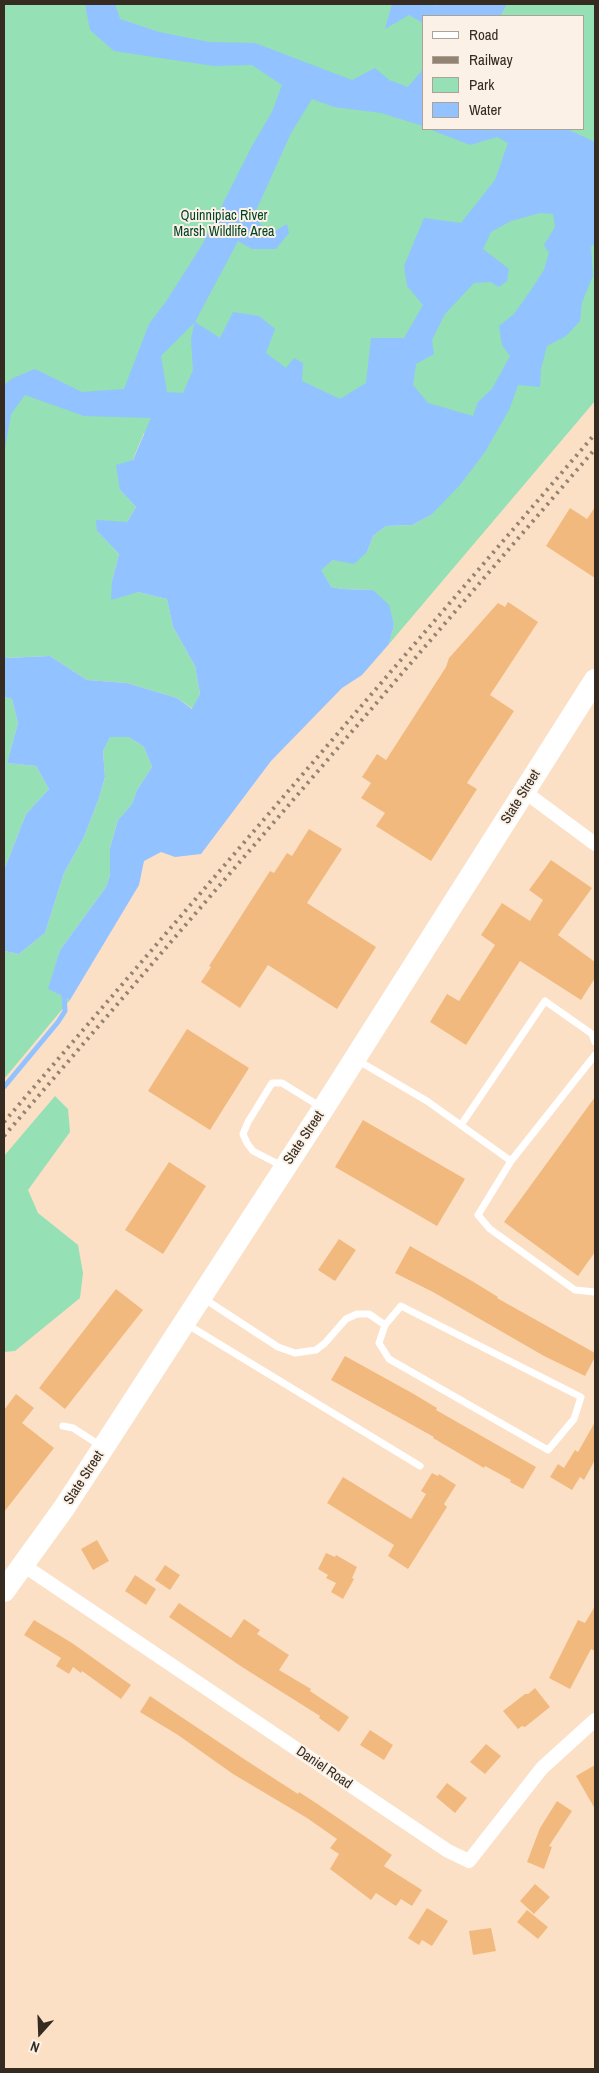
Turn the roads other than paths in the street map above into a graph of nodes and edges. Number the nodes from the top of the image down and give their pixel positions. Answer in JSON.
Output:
{"nodes":[{"id":1,"x":595,"y":680,"type":"edge"},
{"id":2,"x":525,"y":792,"type":"junction"},
{"id":3,"x":595,"y":844,"type":"edge"},
{"id":4,"x":595,"y":1042,"type":"edge"},
{"id":5,"x":595,"y":1055,"type":"edge"},
{"id":6,"x":354,"y":1059,"type":"junction"},
{"id":7,"x":324,"y":1108,"type":"junction"},
{"id":8,"x":462,"y":1125,"type":"junction"},
{"id":9,"x":511,"y":1161,"type":"junction"},
{"id":10,"x":284,"y":1168,"type":"junction"},
{"id":11,"x":595,"y":1292,"type":"edge"},
{"id":12,"x":201,"y":1296,"type":"junction"},
{"id":13,"x":184,"y":1322,"type":"junction"},
{"id":14,"x":385,"y":1326,"type":"junction"},
{"id":15,"x":63,"y":1426,"type":"dead end"},
{"id":16,"x":103,"y":1448,"type":"junction"},
{"id":17,"x":420,"y":1466,"type":"dead end"},
{"id":18,"x":23,"y":1565,"type":"junction"},
{"id":19,"x":4,"y":1591,"type":"edge"},
{"id":20,"x":595,"y":1720,"type":"edge"}],
"edges":[{"from":1,"to":2,"type":"main road","name":"State Street"},
{"from":2,"to":3,"type":"street"},
{"from":2,"to":6,"type":"main road","name":"State Street"},
{"from":4,"to":8,"type":"lane"},
{"from":5,"to":9,"type":"lane"},
{"from":6,"to":7,"type":"main road","name":"State Street"},
{"from":6,"to":8,"type":"lane"},
{"from":7,"to":10,"type":"main road","name":"State Street"},
{"from":7,"to":10,"type":"lane"},
{"from":8,"to":9,"type":"lane"},
{"from":9,"to":11,"type":"lane"},
{"from":10,"to":12,"type":"main road","name":"State Street"},
{"from":12,"to":13,"type":"main road","name":"State Street"},
{"from":12,"to":14,"type":"lane"},
{"from":13,"to":16,"type":"main road","name":"State Street"},
{"from":13,"to":17,"type":"lane"},
{"from":14,"to":14,"type":"lane"},
{"from":15,"to":16,"type":"lane"},
{"from":16,"to":18,"type":"main road","name":"State Street"},
{"from":18,"to":19,"type":"main road","name":"State Street"},
{"from":18,"to":20,"type":"street","name":"Daniel Road"}]}
